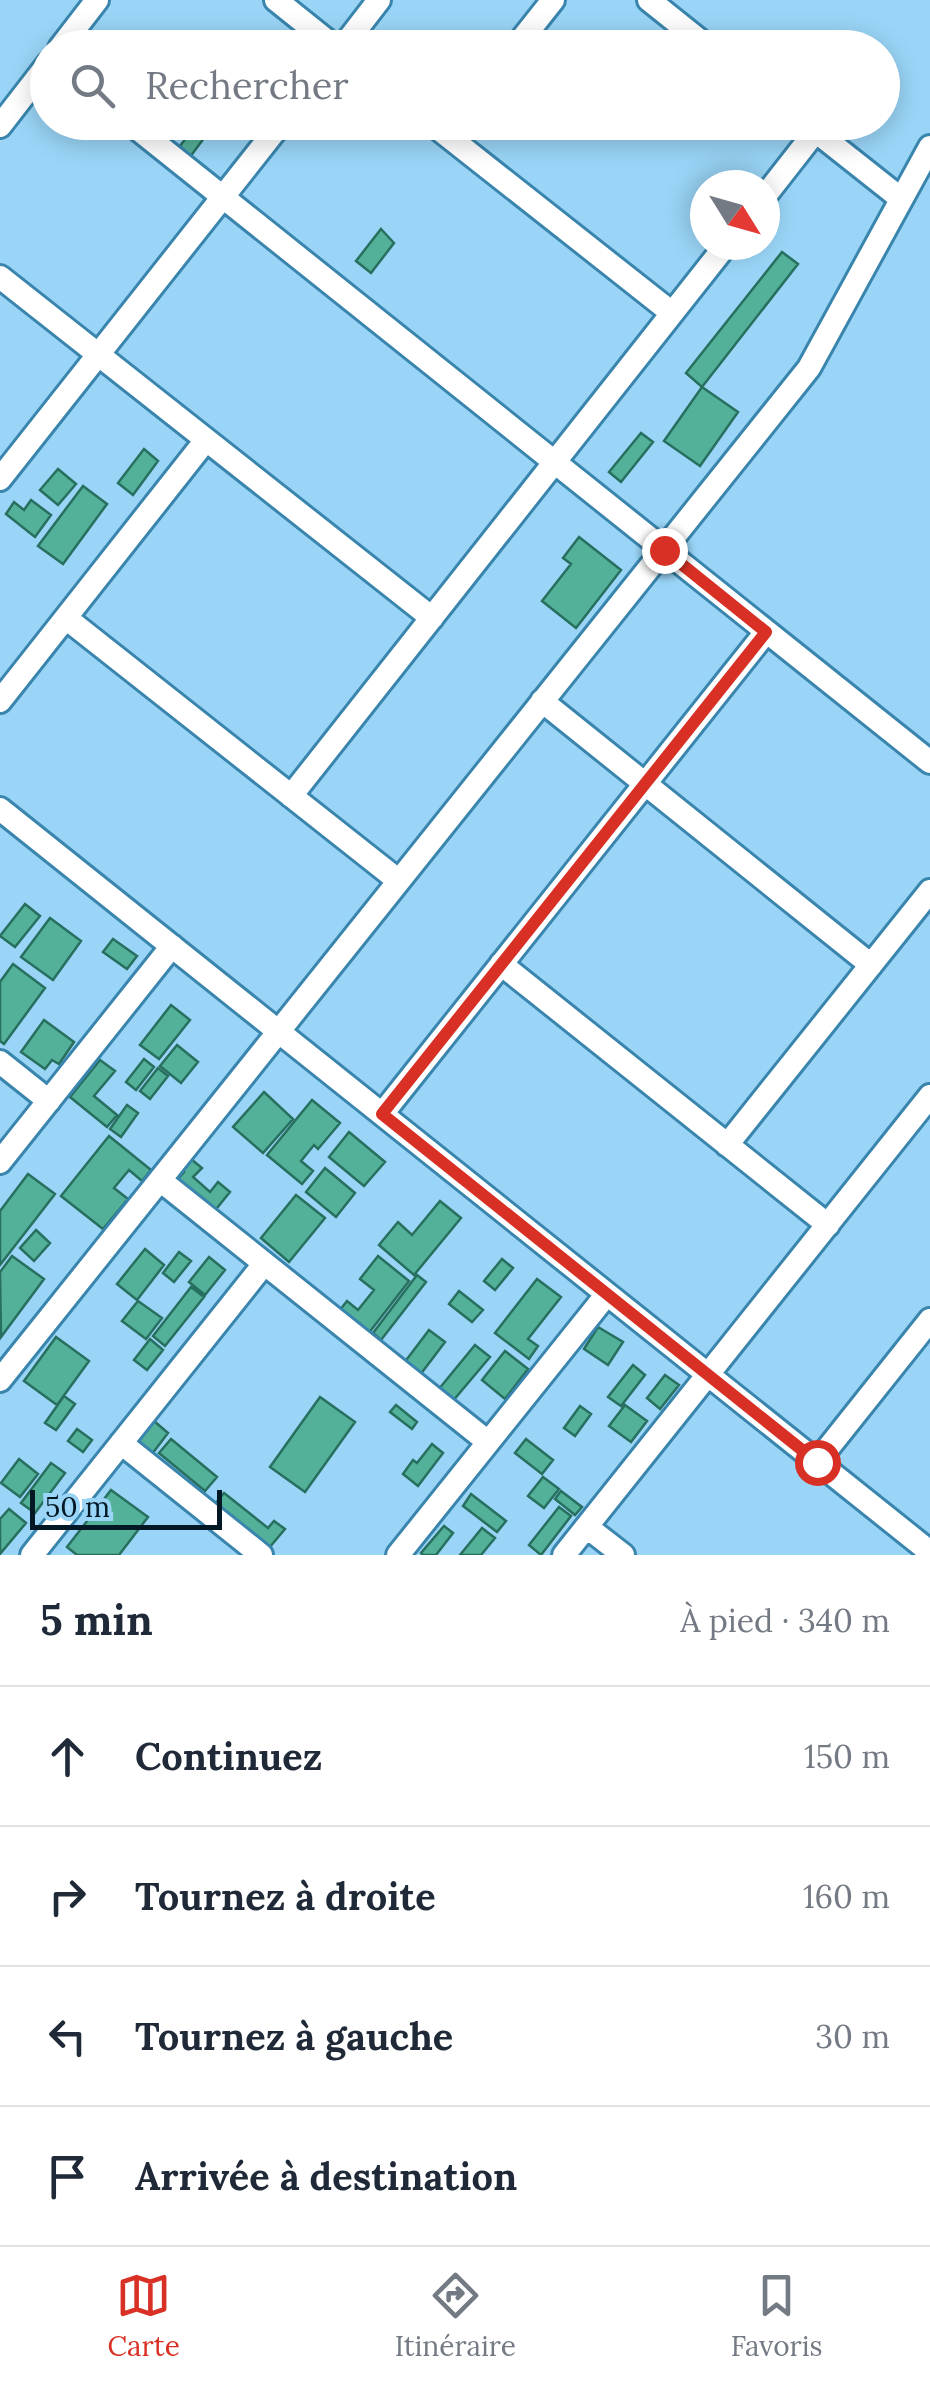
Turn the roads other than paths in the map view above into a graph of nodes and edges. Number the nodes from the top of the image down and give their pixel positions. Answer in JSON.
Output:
{"nodes":[{"id":1,"x":97,"y":0,"type":"edge"},
{"id":2,"x":276,"y":0,"type":"edge"},
{"id":3,"x":379,"y":0,"type":"edge"},
{"id":4,"x":553,"y":0,"type":"edge"},
{"id":5,"x":649,"y":0,"type":"edge"},
{"id":6,"x":74,"y":30,"type":"edge"},
{"id":7,"x":315,"y":30,"type":"edge"},
{"id":8,"x":354,"y":30,"type":"edge"},
{"id":9,"x":529,"y":30,"type":"edge"},
{"id":10,"x":686,"y":30,"type":"edge"},
{"id":11,"x":30,"y":87,"type":"edge"},
{"id":12,"x":0,"y":126,"type":"edge"},
{"id":13,"x":151,"y":140,"type":"edge"},
{"id":14,"x":268,"y":140,"type":"edge"},
{"id":15,"x":460,"y":140,"type":"edge"},
{"id":16,"x":802,"y":140,"type":"edge"},
{"id":17,"x":826,"y":140,"type":"edge"},
{"id":18,"x":926,"y":163,"type":"edge"},
{"id":19,"x":780,"y":173,"type":"edge"},
{"id":20,"x":223,"y":198,"type":"junction"},
{"id":21,"x":900,"y":198,"type":"junction"},
{"id":22,"x":714,"y":260,"type":"edge"},
{"id":23,"x":0,"y":277,"type":"edge"},
{"id":24,"x":672,"y":313,"type":"junction"},
{"id":25,"x":99,"y":355,"type":"junction"},
{"id":26,"x":206,"y":440,"type":"junction"},
{"id":27,"x":555,"y":462,"type":"junction"},
{"id":28,"x":0,"y":479,"type":"edge"},
{"id":29,"x":664,"y":550,"type":"junction"},
{"id":30,"x":66,"y":618,"type":"junction"},
{"id":31,"x":432,"y":618,"type":"junction"},
{"id":32,"x":766,"y":632,"type":"junction"},
{"id":33,"x":0,"y":701,"type":"edge"},
{"id":34,"x":542,"y":702,"type":"junction"},
{"id":35,"x":930,"y":762,"type":"edge"},
{"id":36,"x":645,"y":784,"type":"junction"},
{"id":37,"x":292,"y":796,"type":"junction"},
{"id":38,"x":0,"y":809,"type":"edge"},
{"id":39,"x":399,"y":881,"type":"junction"},
{"id":40,"x":930,"y":890,"type":"edge"},
{"id":41,"x":172,"y":946,"type":"junction"},
{"id":42,"x":501,"y":964,"type":"junction"},
{"id":43,"x":871,"y":964,"type":"junction"},
{"id":44,"x":278,"y":1032,"type":"junction"},
{"id":45,"x":0,"y":1062,"type":"edge"},
{"id":46,"x":930,"y":1096,"type":"edge"},
{"id":47,"x":49,"y":1101,"type":"junction"},
{"id":48,"x":382,"y":1114,"type":"junction"},
{"id":49,"x":728,"y":1145,"type":"junction"},
{"id":50,"x":0,"y":1162,"type":"edge"},
{"id":51,"x":160,"y":1180,"type":"junction"},
{"id":52,"x":828,"y":1225,"type":"junction"},
{"id":53,"x":264,"y":1264,"type":"junction"},
{"id":54,"x":606,"y":1294,"type":"junction"},
{"id":55,"x":930,"y":1320,"type":"edge"},
{"id":56,"x":5,"y":1365,"type":"edge"},
{"id":57,"x":708,"y":1375,"type":"junction"},
{"id":58,"x":488,"y":1442,"type":"junction"},
{"id":59,"x":121,"y":1443,"type":"junction"},
{"id":60,"x":817,"y":1462,"type":"junction"},
{"id":61,"x":587,"y":1526,"type":"junction"},
{"id":62,"x":930,"y":1552,"type":"edge"},
{"id":63,"x":32,"y":1555,"type":"edge"},
{"id":64,"x":261,"y":1555,"type":"edge"},
{"id":65,"x":398,"y":1555,"type":"edge"},
{"id":66,"x":564,"y":1555,"type":"edge"},
{"id":67,"x":622,"y":1555,"type":"edge"}],
"edges":[{"from":1,"to":6,"type":"street"},
{"from":2,"to":7,"type":"street"},
{"from":3,"to":8,"type":"street"},
{"from":4,"to":9,"type":"street"},
{"from":5,"to":10,"type":"street"},
{"from":11,"to":12,"type":"street"},
{"from":13,"to":20,"type":"street"},
{"from":14,"to":20,"type":"street"},
{"from":15,"to":24,"type":"street"},
{"from":16,"to":19,"type":"street"},
{"from":17,"to":21,"type":"street"},
{"from":18,"to":21,"type":"street"},
{"from":20,"to":25,"type":"street"},
{"from":20,"to":27,"type":"street"},
{"from":21,"to":29,"type":"street"},
{"from":22,"to":24,"type":"street"},
{"from":23,"to":25,"type":"street"},
{"from":24,"to":27,"type":"street"},
{"from":25,"to":26,"type":"street"},
{"from":25,"to":28,"type":"street"},
{"from":26,"to":30,"type":"street"},
{"from":26,"to":31,"type":"street"},
{"from":27,"to":29,"type":"street"},
{"from":27,"to":31,"type":"street"},
{"from":29,"to":32,"type":"street"},
{"from":29,"to":34,"type":"street"},
{"from":30,"to":33,"type":"street"},
{"from":30,"to":37,"type":"street"},
{"from":31,"to":37,"type":"street"},
{"from":32,"to":35,"type":"street"},
{"from":32,"to":36,"type":"street"},
{"from":34,"to":36,"type":"street"},
{"from":34,"to":39,"type":"street"},
{"from":36,"to":42,"type":"street"},
{"from":36,"to":43,"type":"street"},
{"from":37,"to":39,"type":"street"},
{"from":38,"to":41,"type":"street"},
{"from":39,"to":44,"type":"street"},
{"from":40,"to":43,"type":"street"},
{"from":41,"to":44,"type":"street"},
{"from":41,"to":47,"type":"street"},
{"from":42,"to":48,"type":"street"},
{"from":42,"to":49,"type":"street"},
{"from":43,"to":49,"type":"street"},
{"from":44,"to":48,"type":"street"},
{"from":44,"to":51,"type":"street"},
{"from":45,"to":47,"type":"street"},
{"from":46,"to":52,"type":"street"},
{"from":47,"to":50,"type":"street"},
{"from":48,"to":54,"type":"street"},
{"from":49,"to":52,"type":"street"},
{"from":51,"to":53,"type":"street"},
{"from":51,"to":56,"type":"street"},
{"from":52,"to":57,"type":"street"},
{"from":53,"to":58,"type":"street"},
{"from":53,"to":59,"type":"street"},
{"from":54,"to":57,"type":"street"},
{"from":54,"to":58,"type":"street"},
{"from":55,"to":60,"type":"street"},
{"from":57,"to":60,"type":"street"},
{"from":57,"to":61,"type":"street"},
{"from":58,"to":65,"type":"street"},
{"from":59,"to":63,"type":"street"},
{"from":59,"to":64,"type":"street"},
{"from":60,"to":62,"type":"street"},
{"from":61,"to":66,"type":"street"},
{"from":61,"to":67,"type":"street"}]}
